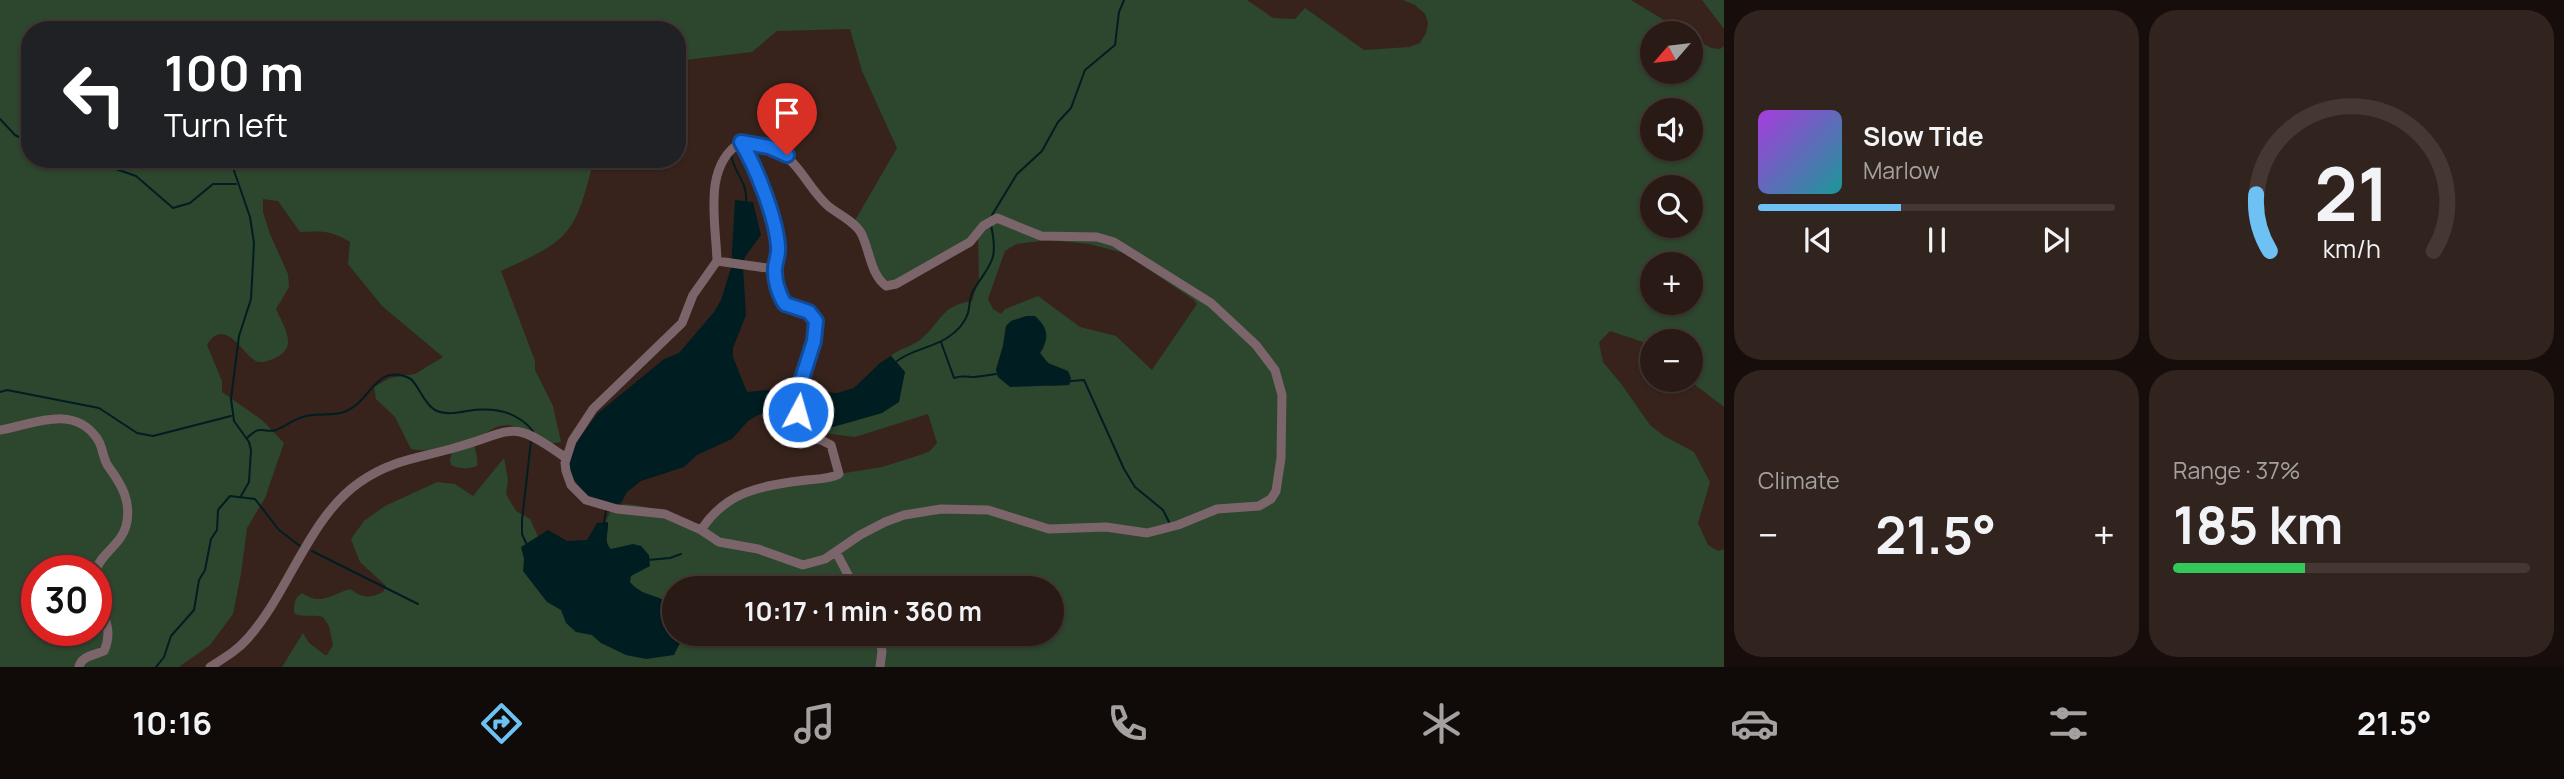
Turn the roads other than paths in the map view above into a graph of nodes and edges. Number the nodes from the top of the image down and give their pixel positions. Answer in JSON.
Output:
{"nodes":[{"id":1,"x":741,"y":142,"type":"junction"},
{"id":2,"x":717,"y":261,"type":"junction"},
{"id":3,"x":774,"y":269,"type":"junction"},
{"id":4,"x":0,"y":430,"type":"edge"},
{"id":5,"x":566,"y":458,"type":"junction"},
{"id":6,"x":701,"y":530,"type":"junction"},
{"id":7,"x":836,"y":552,"type":"junction"},
{"id":8,"x":105,"y":555,"type":"edge"},
{"id":9,"x":849,"y":576,"type":"edge"},
{"id":10,"x":106,"y":646,"type":"edge"},
{"id":11,"x":881,"y":646,"type":"edge"},
{"id":12,"x":79,"y":667,"type":"edge"},
{"id":13,"x":210,"y":667,"type":"edge"},
{"id":14,"x":880,"y":667,"type":"edge"}],
"edges":[{"from":1,"to":2,"type":"street"},
{"from":1,"to":3,"type":"street"},
{"from":1,"to":7,"type":"street"},
{"from":2,"to":3,"type":"street"},
{"from":2,"to":5,"type":"street"},
{"from":3,"to":6,"type":"street"},
{"from":4,"to":8,"type":"street"},
{"from":5,"to":6,"type":"street"},
{"from":5,"to":13,"type":"street"},
{"from":6,"to":7,"type":"street"},
{"from":7,"to":9,"type":"street"},
{"from":10,"to":12,"type":"street"},
{"from":11,"to":14,"type":"street"}]}
